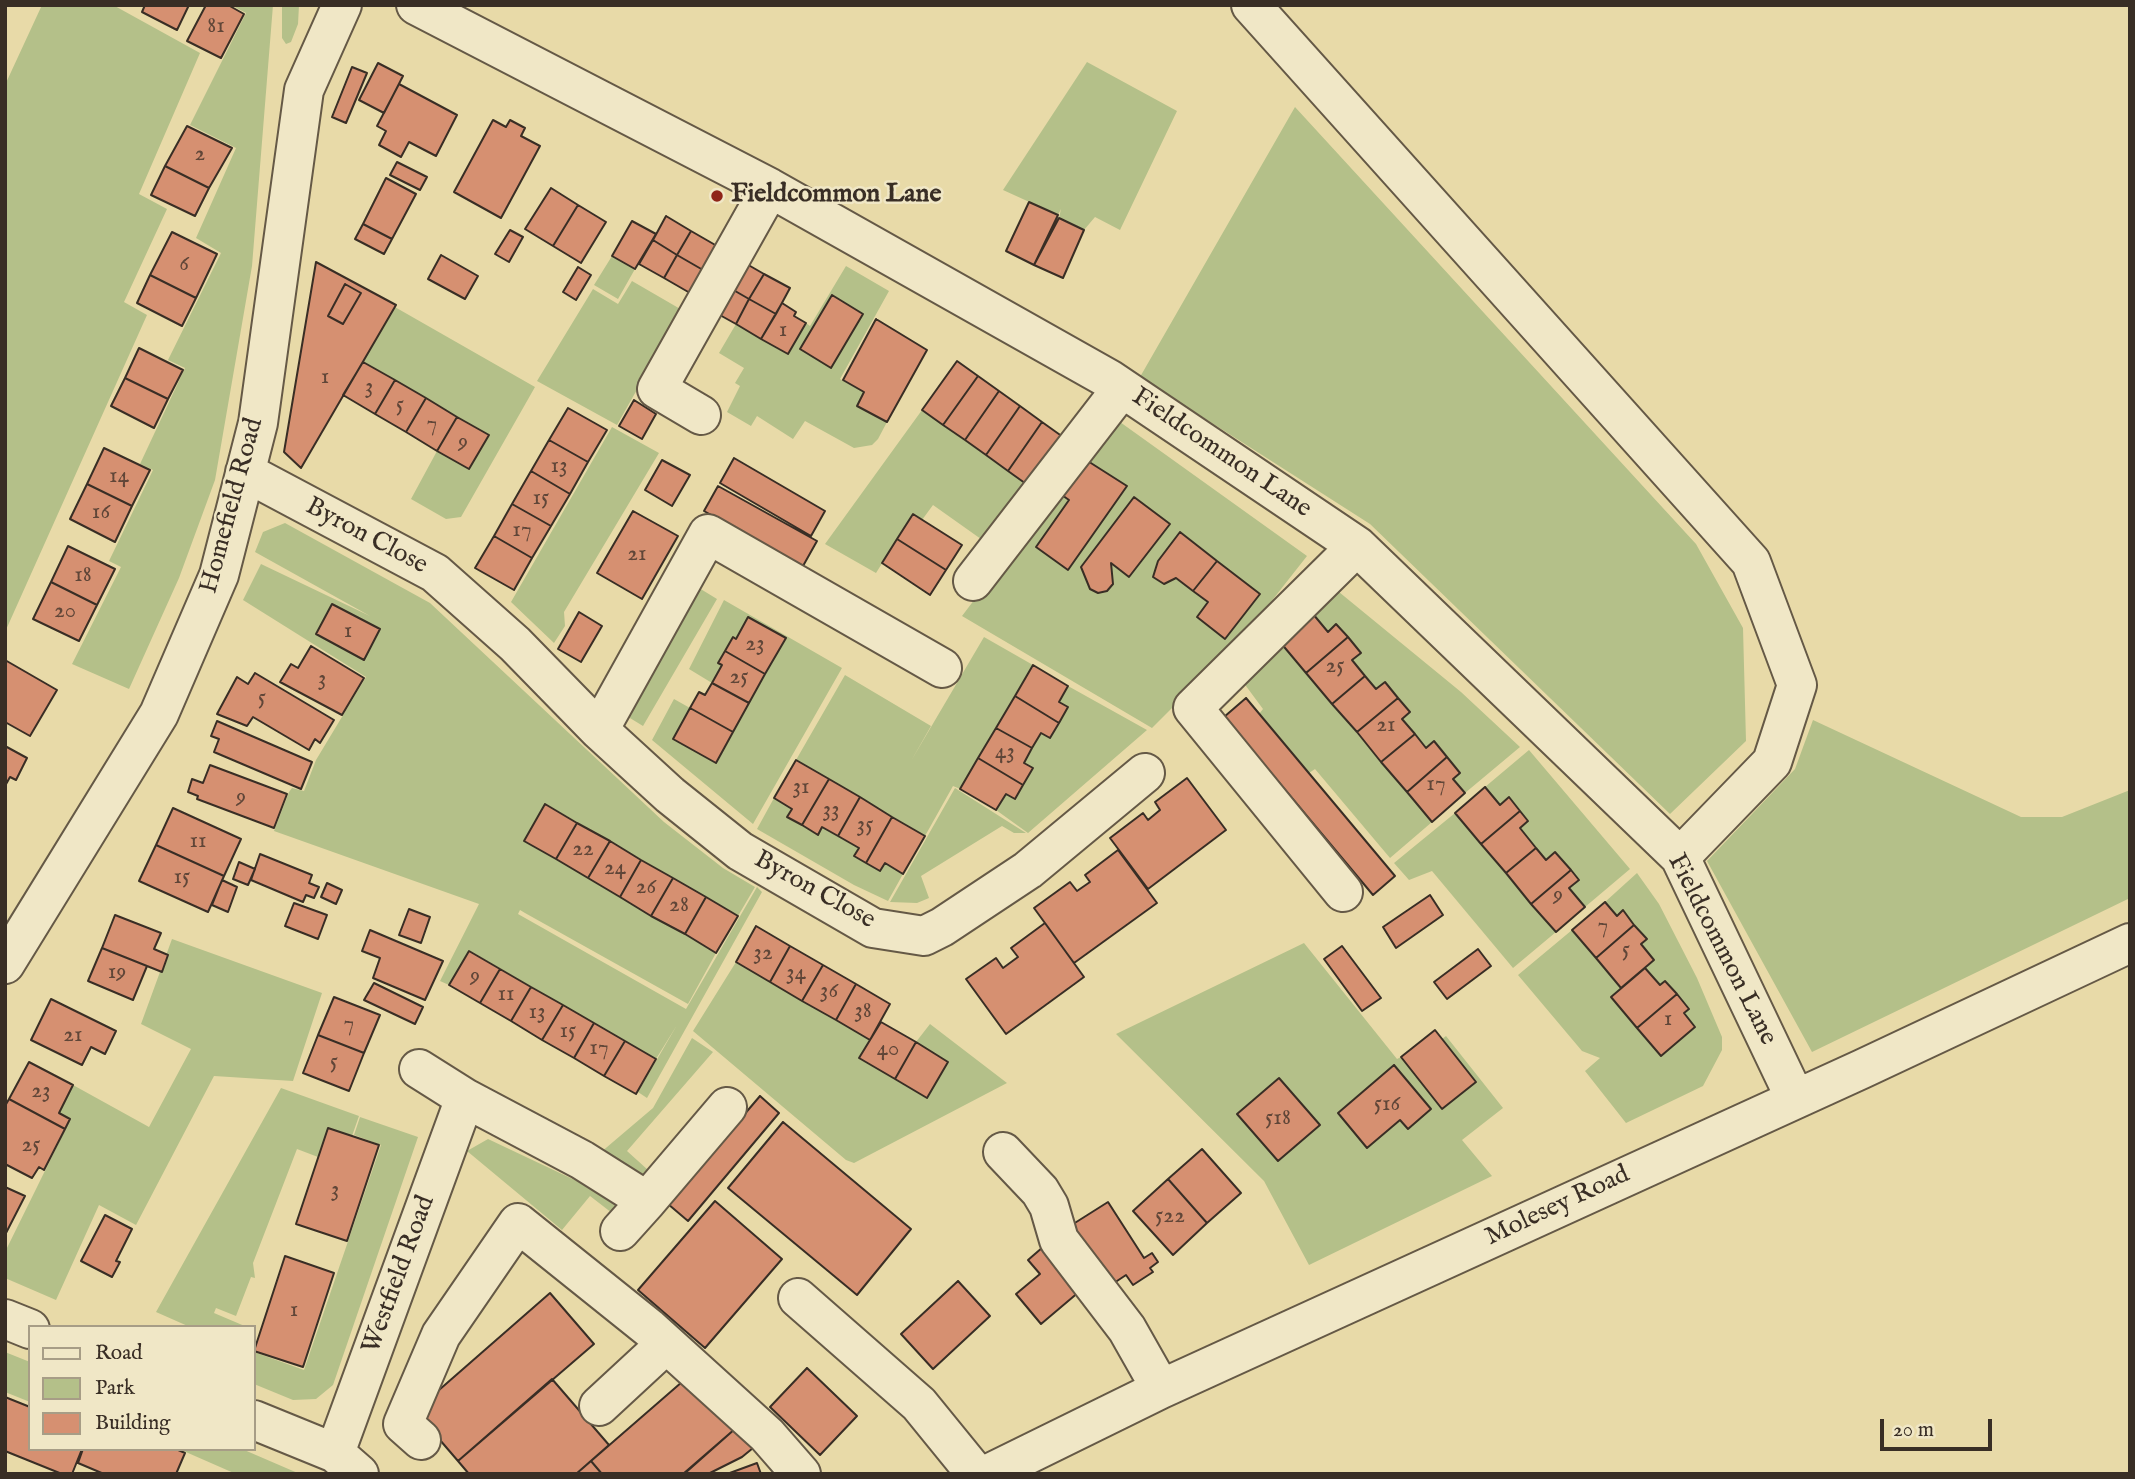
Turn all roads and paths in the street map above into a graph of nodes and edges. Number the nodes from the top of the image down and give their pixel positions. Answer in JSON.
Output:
{"nodes":[{"id":1,"x":342,"y":5,"type":"edge"},
{"id":2,"x":416,"y":5,"type":"edge"},
{"id":3,"x":1251,"y":5,"type":"edge"},
{"id":4,"x":771,"y":188,"type":"junction"},
{"id":5,"x":1122,"y":388,"type":"junction"},
{"id":6,"x":701,"y":415,"type":"dead end"},
{"id":7,"x":245,"y":472,"type":"junction"},
{"id":8,"x":1357,"y":546,"type":"junction"},
{"id":9,"x":972,"y":581,"type":"dead end"},
{"id":10,"x":942,"y":668,"type":"dead end"},
{"id":11,"x":599,"y":730,"type":"junction"},
{"id":12,"x":1145,"y":773,"type":"dead end"},
{"id":13,"x":1680,"y":858,"type":"junction"},
{"id":14,"x":1343,"y":892,"type":"dead end"},
{"id":15,"x":2130,"y":943,"type":"edge"},
{"id":16,"x":5,"y":964,"type":"edge"},
{"id":17,"x":419,"y":1069,"type":"dead end"},
{"id":18,"x":466,"y":1098,"type":"junction"},
{"id":19,"x":1795,"y":1098,"type":"junction"},
{"id":20,"x":727,"y":1107,"type":"dead end"},
{"id":21,"x":1003,"y":1152,"type":"dead end"},
{"id":22,"x":647,"y":1201,"type":"junction"},
{"id":23,"x":620,"y":1231,"type":"dead end"},
{"id":24,"x":798,"y":1298,"type":"dead end"},
{"id":25,"x":5,"y":1319,"type":"edge"},
{"id":26,"x":28,"y":1328,"type":"edge"},
{"id":27,"x":667,"y":1344,"type":"junction"},
{"id":28,"x":1161,"y":1389,"type":"junction"},
{"id":29,"x":599,"y":1406,"type":"dead end"},
{"id":30,"x":256,"y":1421,"type":"edge"},
{"id":31,"x":421,"y":1440,"type":"dead end"},
{"id":32,"x":347,"y":1463,"type":"edge"},
{"id":33,"x":801,"y":1474,"type":"edge"},
{"id":34,"x":976,"y":1474,"type":"edge"},
{"id":35,"x":988,"y":1474,"type":"edge"}],
"edges":[{"from":1,"to":7,"type":"street","name":"Homefield Road"},
{"from":2,"to":4,"type":"street","name":"Fieldcommon Lane"},
{"from":3,"to":13,"type":"street"},
{"from":4,"to":5,"type":"street","name":"Fieldcommon Lane"},
{"from":4,"to":6,"type":"street"},
{"from":5,"to":8,"type":"street","name":"Fieldcommon Lane"},
{"from":5,"to":9,"type":"street"},
{"from":7,"to":11,"type":"street","name":"Byron Close"},
{"from":7,"to":16,"type":"street","name":"Homefield Road"},
{"from":8,"to":13,"type":"street","name":"Fieldcommon Lane"},
{"from":8,"to":14,"type":"street"},
{"from":10,"to":11,"type":"street"},
{"from":11,"to":12,"type":"street","name":"Byron Close"},
{"from":13,"to":19,"type":"street","name":"Fieldcommon Lane"},
{"from":15,"to":19,"type":"street","name":"Molesey Road"},
{"from":17,"to":18,"type":"street"},
{"from":18,"to":22,"type":"street"},
{"from":18,"to":32,"type":"street","name":"Westfield Road"},
{"from":19,"to":28,"type":"street","name":"Molesey Road"},
{"from":20,"to":22,"type":"street"},
{"from":21,"to":28,"type":"street"},
{"from":22,"to":23,"type":"street"},
{"from":24,"to":34,"type":"street"},
{"from":25,"to":26,"type":"street"},
{"from":27,"to":29,"type":"street"},
{"from":27,"to":31,"type":"street"},
{"from":27,"to":33,"type":"street"},
{"from":28,"to":35,"type":"street","name":"Molesey Road"},
{"from":30,"to":32,"type":"street"}]}
